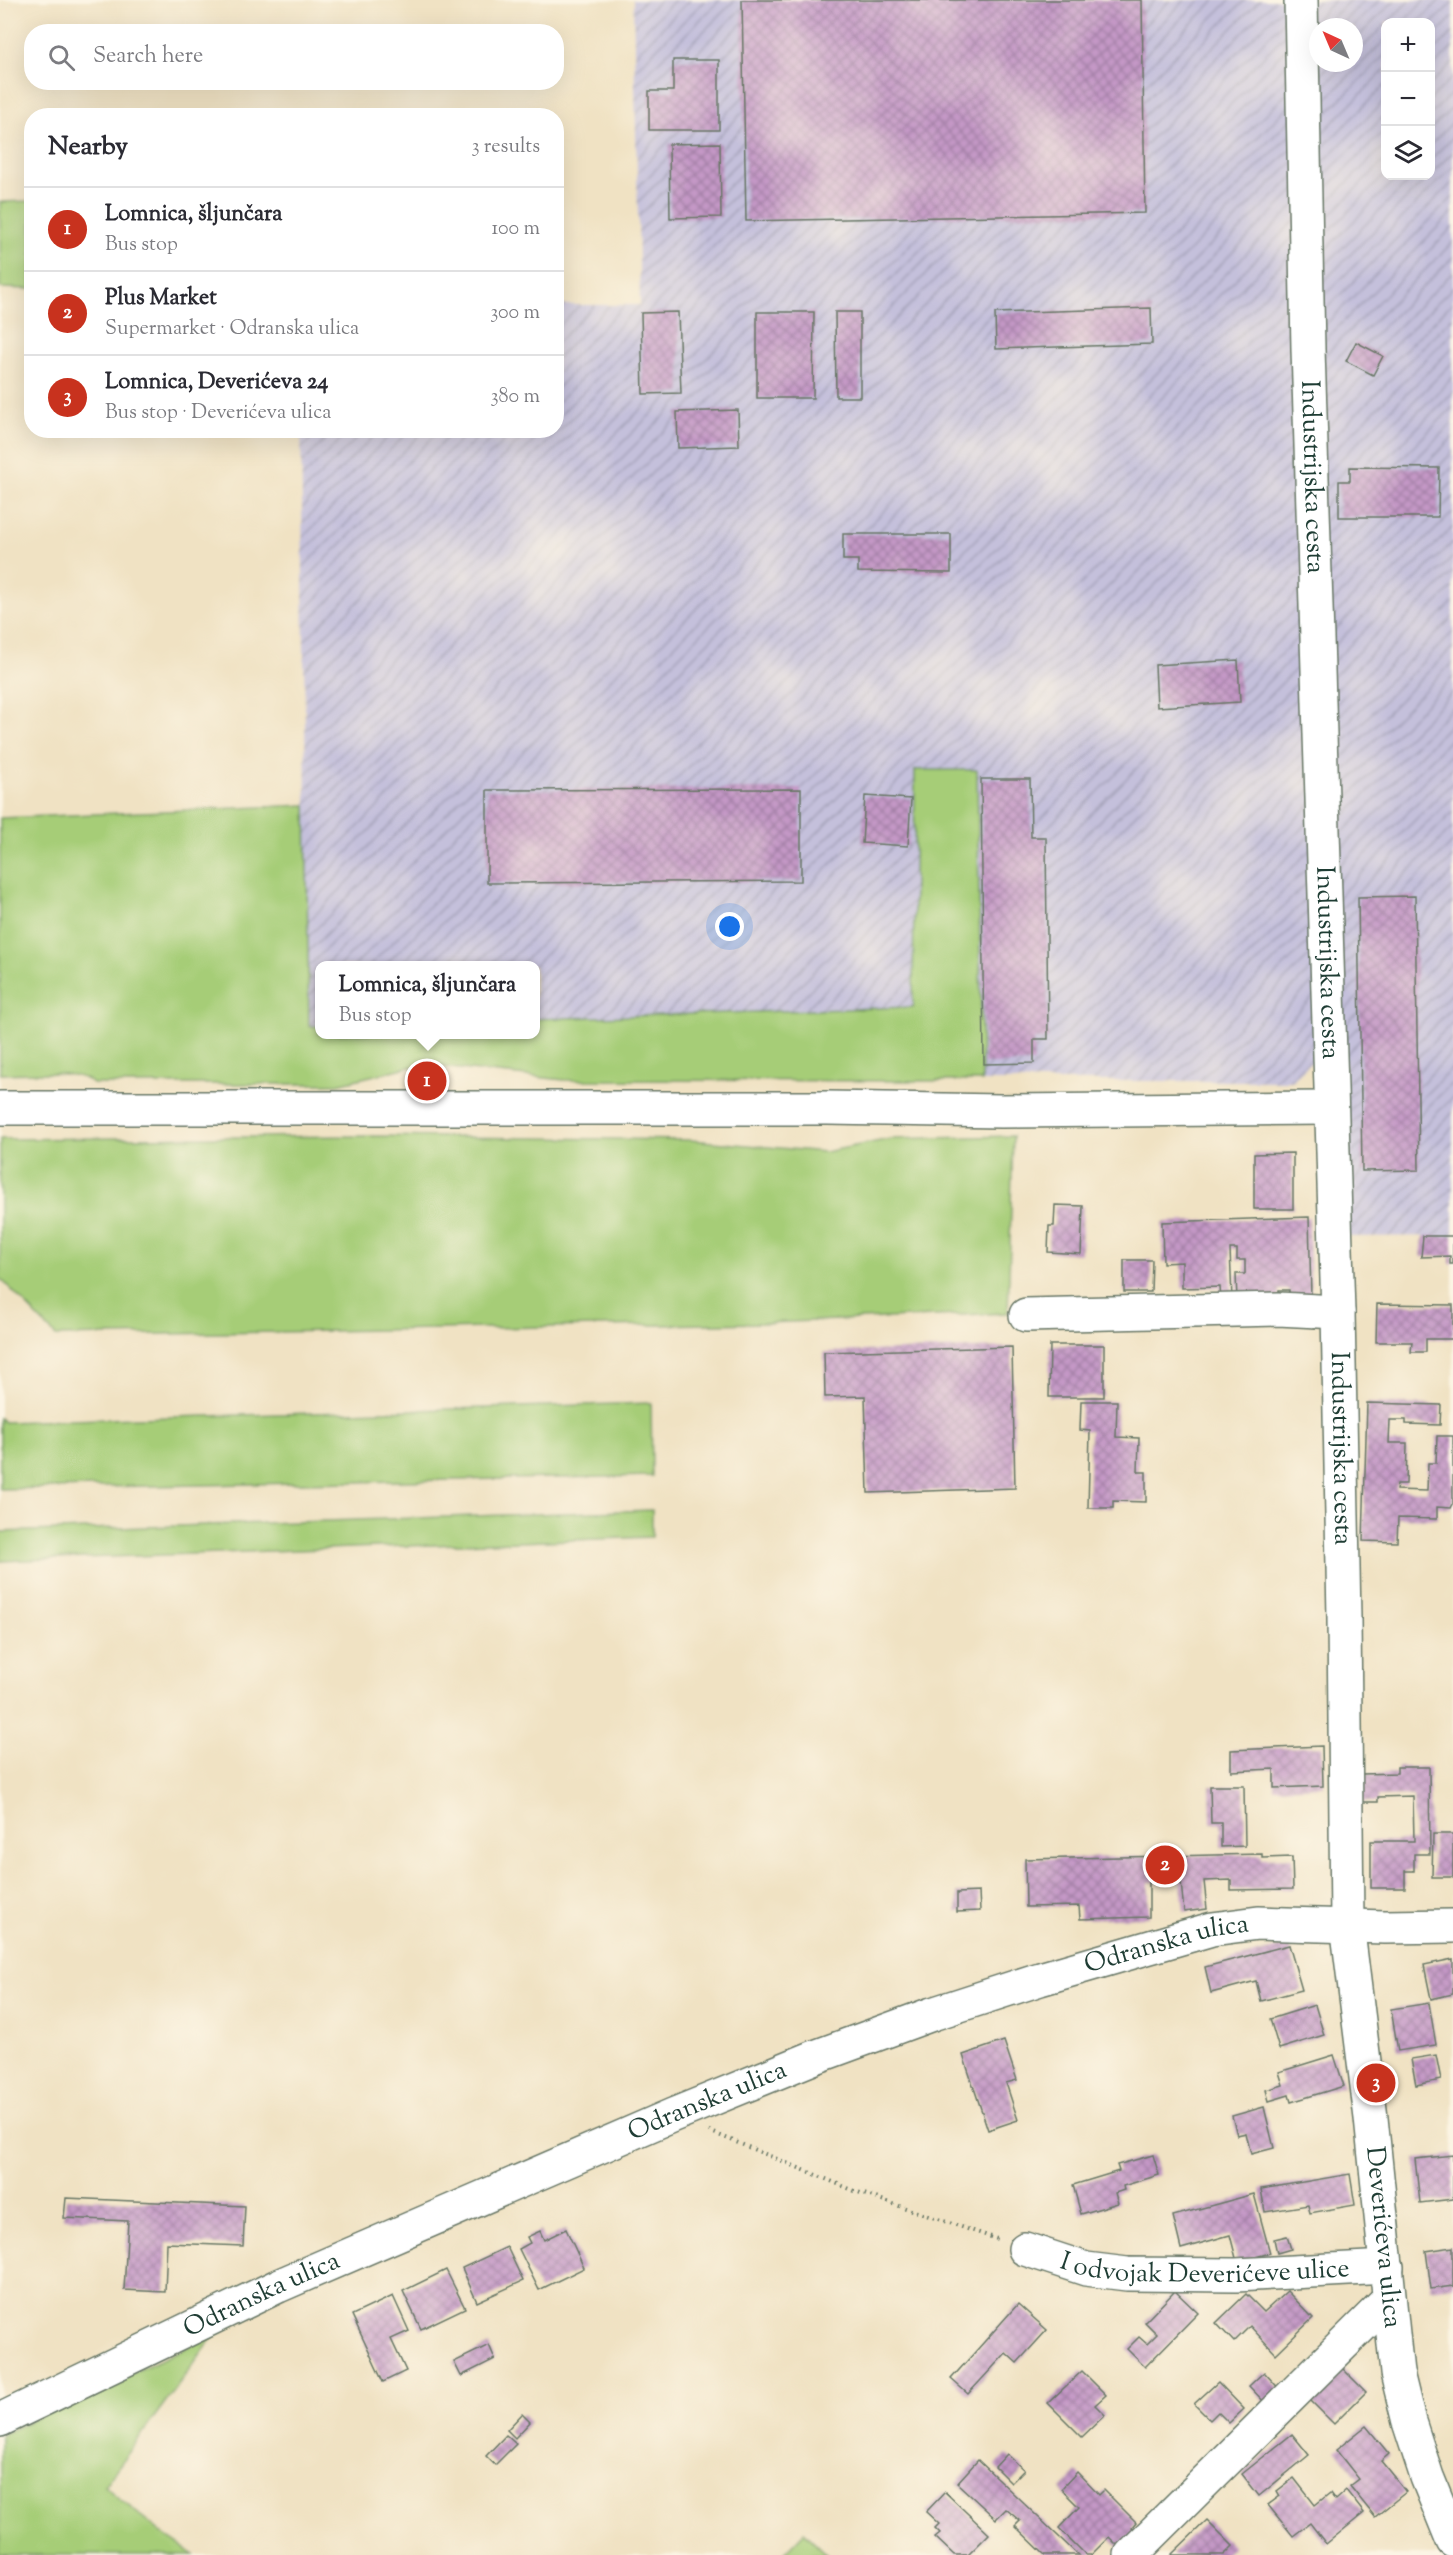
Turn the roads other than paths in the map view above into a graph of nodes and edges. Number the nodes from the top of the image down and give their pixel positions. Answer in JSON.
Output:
{"nodes":[{"id":1,"x":1301,"y":0,"type":"edge"},
{"id":2,"x":0,"y":1108,"type":"edge"},
{"id":3,"x":1331,"y":1108,"type":"junction"},
{"id":4,"x":1338,"y":1312,"type":"junction"},
{"id":5,"x":1026,"y":1315,"type":"dead end"},
{"id":6,"x":1347,"y":1924,"type":"junction"},
{"id":7,"x":1453,"y":1926,"type":"edge"},
{"id":8,"x":1025,"y":2249,"type":"road end"},
{"id":9,"x":1387,"y":2267,"type":"junction"},
{"id":10,"x":1389,"y":2300,"type":"junction"},
{"id":11,"x":0,"y":2420,"type":"edge"},
{"id":12,"x":1453,"y":2541,"type":"edge"},
{"id":13,"x":1131,"y":2555,"type":"edge"}],
"edges":[{"from":1,"to":3,"type":"street","name":"Industrijska cesta"},
{"from":2,"to":3,"type":"street"},
{"from":3,"to":4,"type":"street","name":"Industrijska cesta"},
{"from":4,"to":5,"type":"street"},
{"from":4,"to":6,"type":"street","name":"Industrijska cesta"},
{"from":6,"to":7,"type":"street","name":"Odranska ulica"},
{"from":6,"to":9,"type":"street","name":"Deverićeva ulica"},
{"from":6,"to":11,"type":"street","name":"Odranska ulica"},
{"from":8,"to":9,"type":"street","name":"I odvojak Deverićeve ulice"},
{"from":9,"to":10,"type":"street","name":"Deverićeva ulica"},
{"from":10,"to":12,"type":"street","name":"Deverićeva ulica"},
{"from":10,"to":13,"type":"street"}]}
